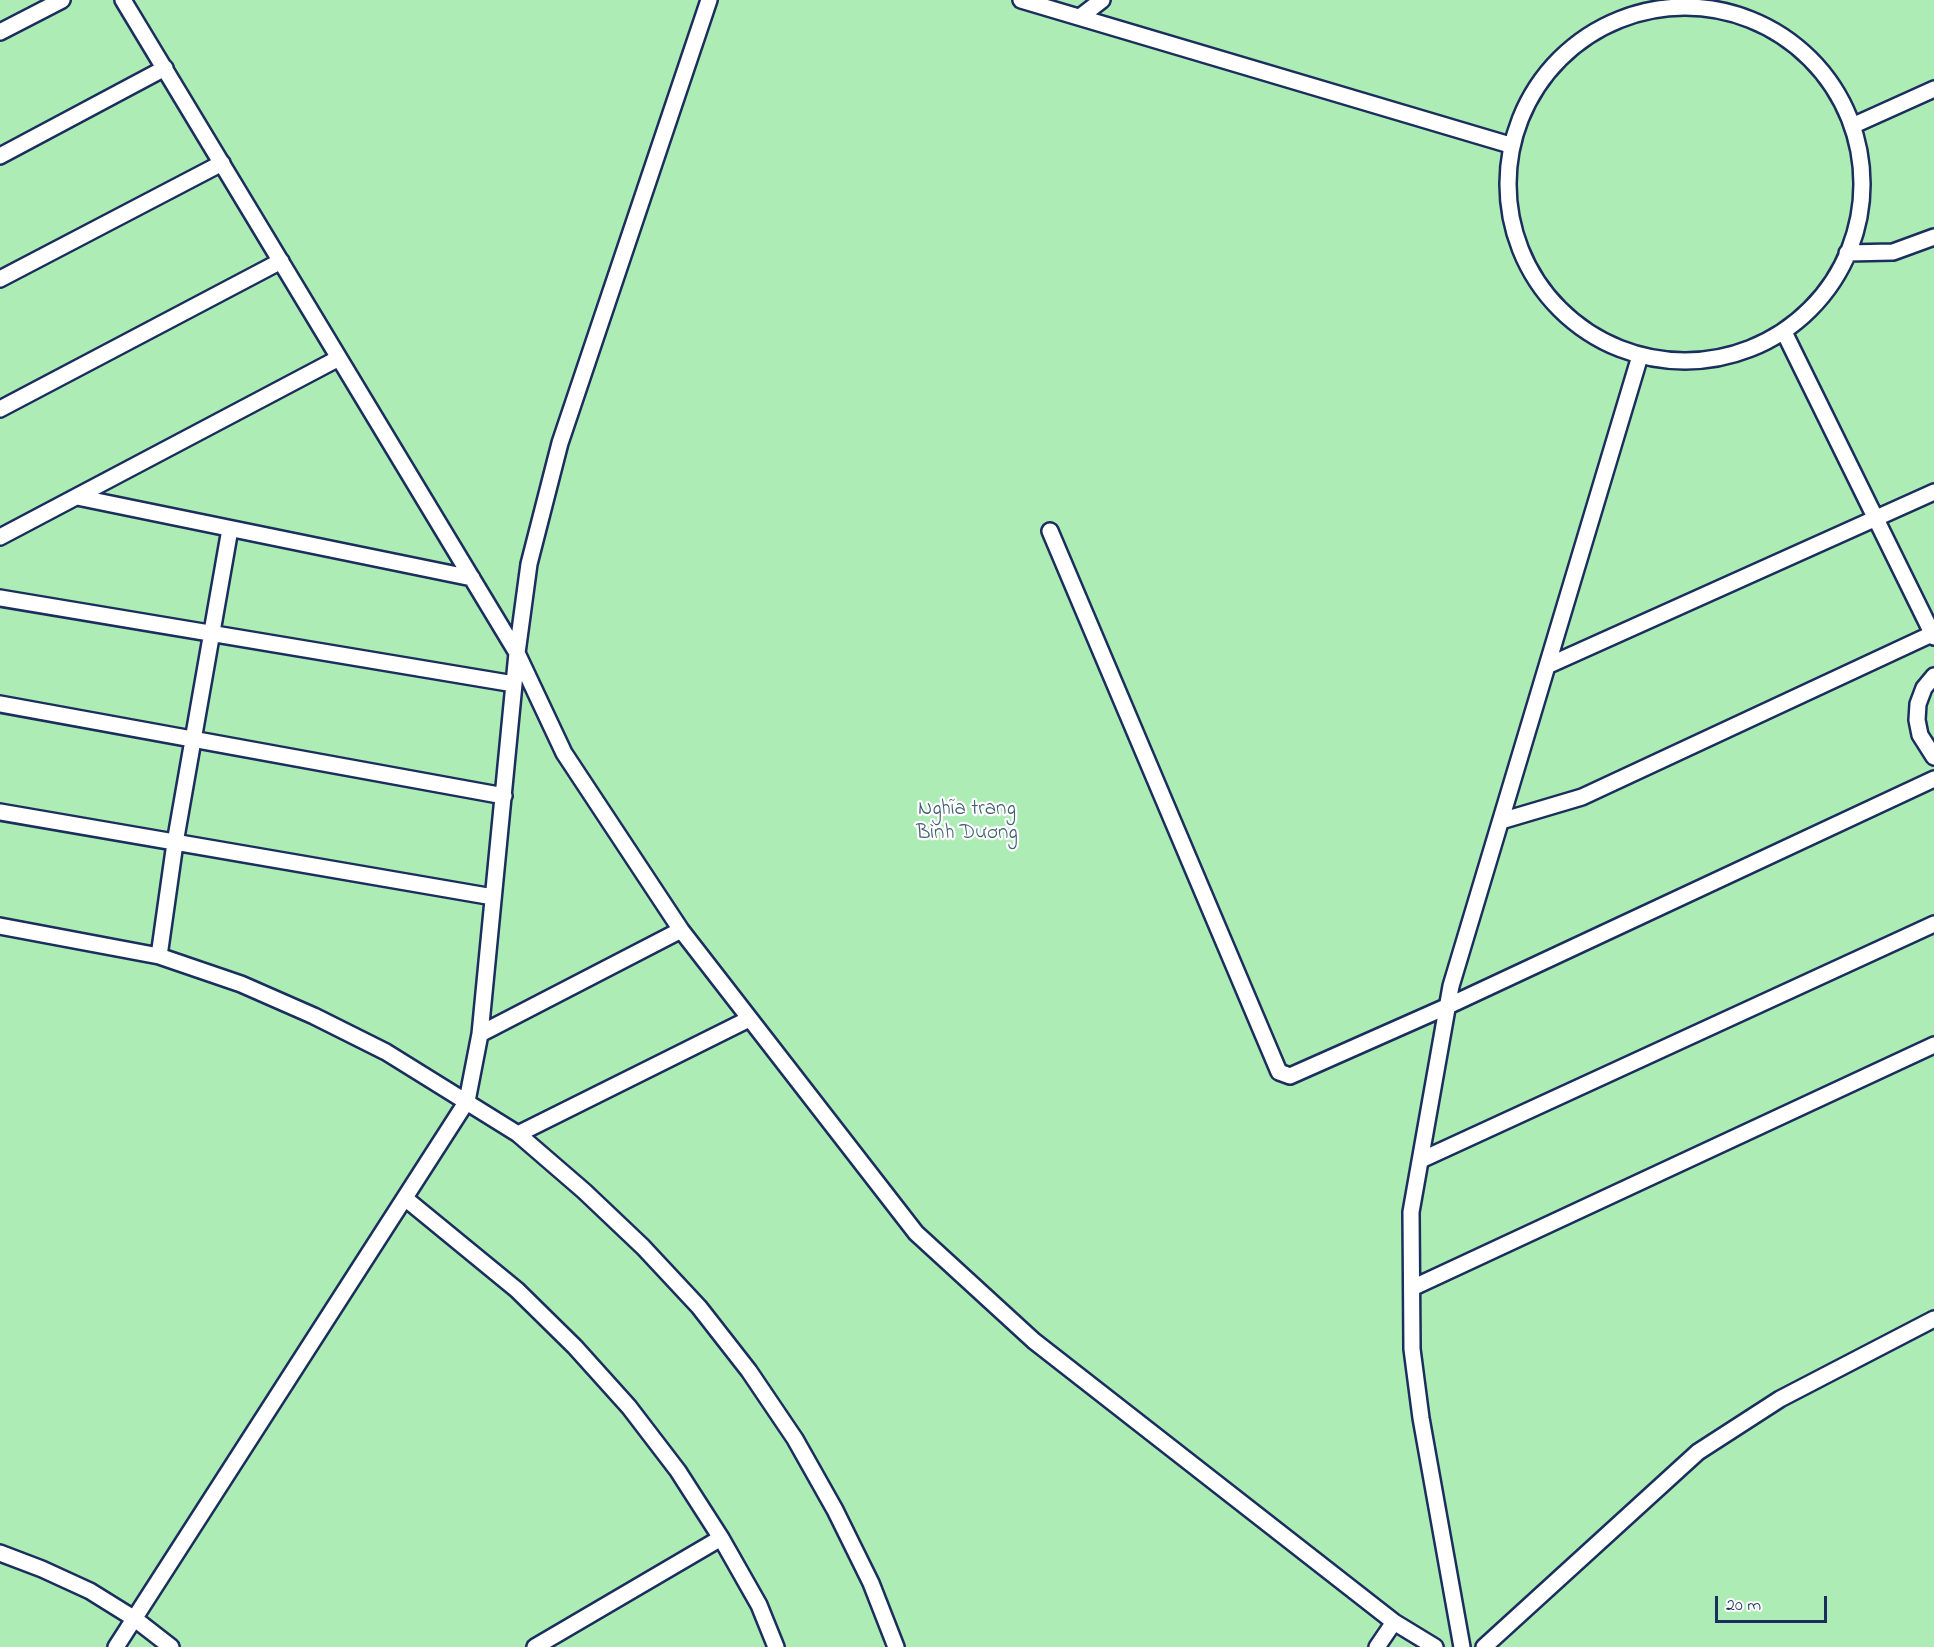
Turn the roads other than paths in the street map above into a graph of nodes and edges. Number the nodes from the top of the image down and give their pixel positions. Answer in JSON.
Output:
{"nodes":[{"id":1,"x":62,"y":0,"type":"edge"},
{"id":2,"x":123,"y":0,"type":"edge"},
{"id":3,"x":709,"y":0,"type":"edge"},
{"id":4,"x":1021,"y":0,"type":"edge"},
{"id":5,"x":1102,"y":0,"type":"edge"},
{"id":6,"x":1704,"y":3,"type":"edge"},
{"id":7,"x":1080,"y":17,"type":"junction"},
{"id":8,"x":0,"y":33,"type":"edge"},
{"id":9,"x":165,"y":68,"type":"junction"},
{"id":10,"x":1934,"y":89,"type":"edge"},
{"id":11,"x":1852,"y":126,"type":"junction"},
{"id":12,"x":1510,"y":146,"type":"junction"},
{"id":13,"x":0,"y":156,"type":"edge"},
{"id":14,"x":222,"y":163,"type":"junction"},
{"id":15,"x":1934,"y":237,"type":"edge"},
{"id":16,"x":1848,"y":253,"type":"junction"},
{"id":17,"x":281,"y":261,"type":"junction"},
{"id":18,"x":0,"y":279,"type":"edge"},
{"id":19,"x":1784,"y":332,"type":"junction"},
{"id":20,"x":1640,"y":356,"type":"junction"},
{"id":21,"x":339,"y":358,"type":"junction"},
{"id":22,"x":0,"y":409,"type":"edge"},
{"id":23,"x":1934,"y":492,"type":"edge"},
{"id":24,"x":77,"y":497,"type":"junction"},
{"id":25,"x":1876,"y":518,"type":"junction"},
{"id":26,"x":230,"y":529,"type":"junction"},
{"id":27,"x":1050,"y":531,"type":"dead end"},
{"id":28,"x":0,"y":537,"type":"edge"},
{"id":29,"x":472,"y":578,"type":"junction"},
{"id":30,"x":0,"y":598,"type":"edge"},
{"id":31,"x":213,"y":633,"type":"junction"},
{"id":32,"x":1933,"y":635,"type":"edge"},
{"id":33,"x":517,"y":653,"type":"junction"},
{"id":34,"x":1547,"y":666,"type":"junction"},
{"id":35,"x":1934,"y":676,"type":"edge"},
{"id":36,"x":514,"y":684,"type":"junction"},
{"id":37,"x":0,"y":704,"type":"edge"},
{"id":38,"x":195,"y":740,"type":"junction"},
{"id":39,"x":1934,"y":757,"type":"edge"},
{"id":40,"x":1934,"y":779,"type":"edge"},
{"id":41,"x":504,"y":796,"type":"junction"},
{"id":42,"x":0,"y":812,"type":"edge"},
{"id":43,"x":1501,"y":820,"type":"junction"},
{"id":44,"x":175,"y":843,"type":"junction"},
{"id":45,"x":493,"y":897,"type":"junction"},
{"id":46,"x":1934,"y":924,"type":"edge"},
{"id":47,"x":0,"y":926,"type":"edge"},
{"id":48,"x":681,"y":930,"type":"junction"},
{"id":49,"x":159,"y":956,"type":"junction"},
{"id":50,"x":1448,"y":1006,"type":"junction"},
{"id":51,"x":749,"y":1019,"type":"junction"},
{"id":52,"x":480,"y":1034,"type":"junction"},
{"id":53,"x":1934,"y":1045,"type":"edge"},
{"id":54,"x":467,"y":1101,"type":"junction"},
{"id":55,"x":518,"y":1134,"type":"junction"},
{"id":56,"x":1421,"y":1160,"type":"junction"},
{"id":57,"x":406,"y":1199,"type":"junction"},
{"id":58,"x":1412,"y":1288,"type":"junction"},
{"id":59,"x":1934,"y":1319,"type":"edge"},
{"id":60,"x":722,"y":1538,"type":"junction"},
{"id":61,"x":0,"y":1553,"type":"edge"},
{"id":62,"x":135,"y":1619,"type":"junction"},
{"id":63,"x":1394,"y":1622,"type":"junction"},
{"id":64,"x":116,"y":1647,"type":"edge"},
{"id":65,"x":171,"y":1647,"type":"edge"},
{"id":66,"x":535,"y":1647,"type":"edge"},
{"id":67,"x":776,"y":1647,"type":"edge"},
{"id":68,"x":896,"y":1647,"type":"edge"},
{"id":69,"x":1377,"y":1647,"type":"edge"},
{"id":70,"x":1436,"y":1647,"type":"edge"},
{"id":71,"x":1462,"y":1647,"type":"edge"},
{"id":72,"x":1484,"y":1647,"type":"edge"}],
"edges":[{"from":1,"to":8,"type":"lane"},
{"from":2,"to":9,"type":"lane"},
{"from":3,"to":33,"type":"lane"},
{"from":4,"to":7,"type":"lane"},
{"from":5,"to":7,"type":"lane"},
{"from":6,"to":11,"type":"lane"},
{"from":6,"to":12,"type":"lane"},
{"from":7,"to":12,"type":"lane"},
{"from":9,"to":13,"type":"lane"},
{"from":9,"to":14,"type":"lane"},
{"from":10,"to":11,"type":"lane"},
{"from":11,"to":16,"type":"lane"},
{"from":12,"to":20,"type":"lane"},
{"from":14,"to":17,"type":"lane"},
{"from":14,"to":18,"type":"lane"},
{"from":15,"to":16,"type":"lane"},
{"from":16,"to":19,"type":"lane"},
{"from":17,"to":21,"type":"lane"},
{"from":17,"to":22,"type":"lane"},
{"from":19,"to":20,"type":"lane"},
{"from":19,"to":25,"type":"lane"},
{"from":20,"to":34,"type":"lane"},
{"from":21,"to":24,"type":"lane"},
{"from":21,"to":29,"type":"lane"},
{"from":23,"to":25,"type":"lane"},
{"from":24,"to":26,"type":"lane"},
{"from":24,"to":28,"type":"lane"},
{"from":25,"to":32,"type":"lane"},
{"from":25,"to":34,"type":"lane"},
{"from":26,"to":29,"type":"lane"},
{"from":26,"to":31,"type":"lane"},
{"from":27,"to":50,"type":"lane"},
{"from":29,"to":33,"type":"lane"},
{"from":30,"to":31,"type":"lane"},
{"from":31,"to":36,"type":"lane"},
{"from":31,"to":38,"type":"lane"},
{"from":32,"to":43,"type":"lane"},
{"from":33,"to":36,"type":"lane"},
{"from":33,"to":48,"type":"lane"},
{"from":34,"to":43,"type":"lane"},
{"from":35,"to":39,"type":"lane"},
{"from":36,"to":41,"type":"lane"},
{"from":37,"to":38,"type":"lane"},
{"from":38,"to":41,"type":"lane"},
{"from":38,"to":44,"type":"lane"},
{"from":40,"to":50,"type":"lane"},
{"from":41,"to":45,"type":"lane"},
{"from":42,"to":44,"type":"lane"},
{"from":43,"to":50,"type":"lane"},
{"from":44,"to":45,"type":"lane"},
{"from":44,"to":49,"type":"lane"},
{"from":45,"to":52,"type":"lane"},
{"from":46,"to":56,"type":"lane"},
{"from":47,"to":49,"type":"lane"},
{"from":48,"to":51,"type":"lane"},
{"from":48,"to":52,"type":"lane"},
{"from":49,"to":54,"type":"lane"},
{"from":50,"to":56,"type":"lane"},
{"from":51,"to":55,"type":"lane"},
{"from":51,"to":63,"type":"lane"},
{"from":52,"to":54,"type":"lane"},
{"from":53,"to":58,"type":"lane"},
{"from":54,"to":55,"type":"lane"},
{"from":54,"to":57,"type":"lane"},
{"from":55,"to":68,"type":"lane"},
{"from":56,"to":58,"type":"lane"},
{"from":57,"to":60,"type":"lane"},
{"from":57,"to":62,"type":"lane"},
{"from":58,"to":71,"type":"lane"},
{"from":59,"to":72,"type":"lane"},
{"from":60,"to":66,"type":"lane"},
{"from":60,"to":67,"type":"lane"},
{"from":61,"to":62,"type":"lane"},
{"from":62,"to":64,"type":"lane"},
{"from":62,"to":65,"type":"lane"},
{"from":63,"to":69,"type":"lane"},
{"from":63,"to":70,"type":"lane"}]}
